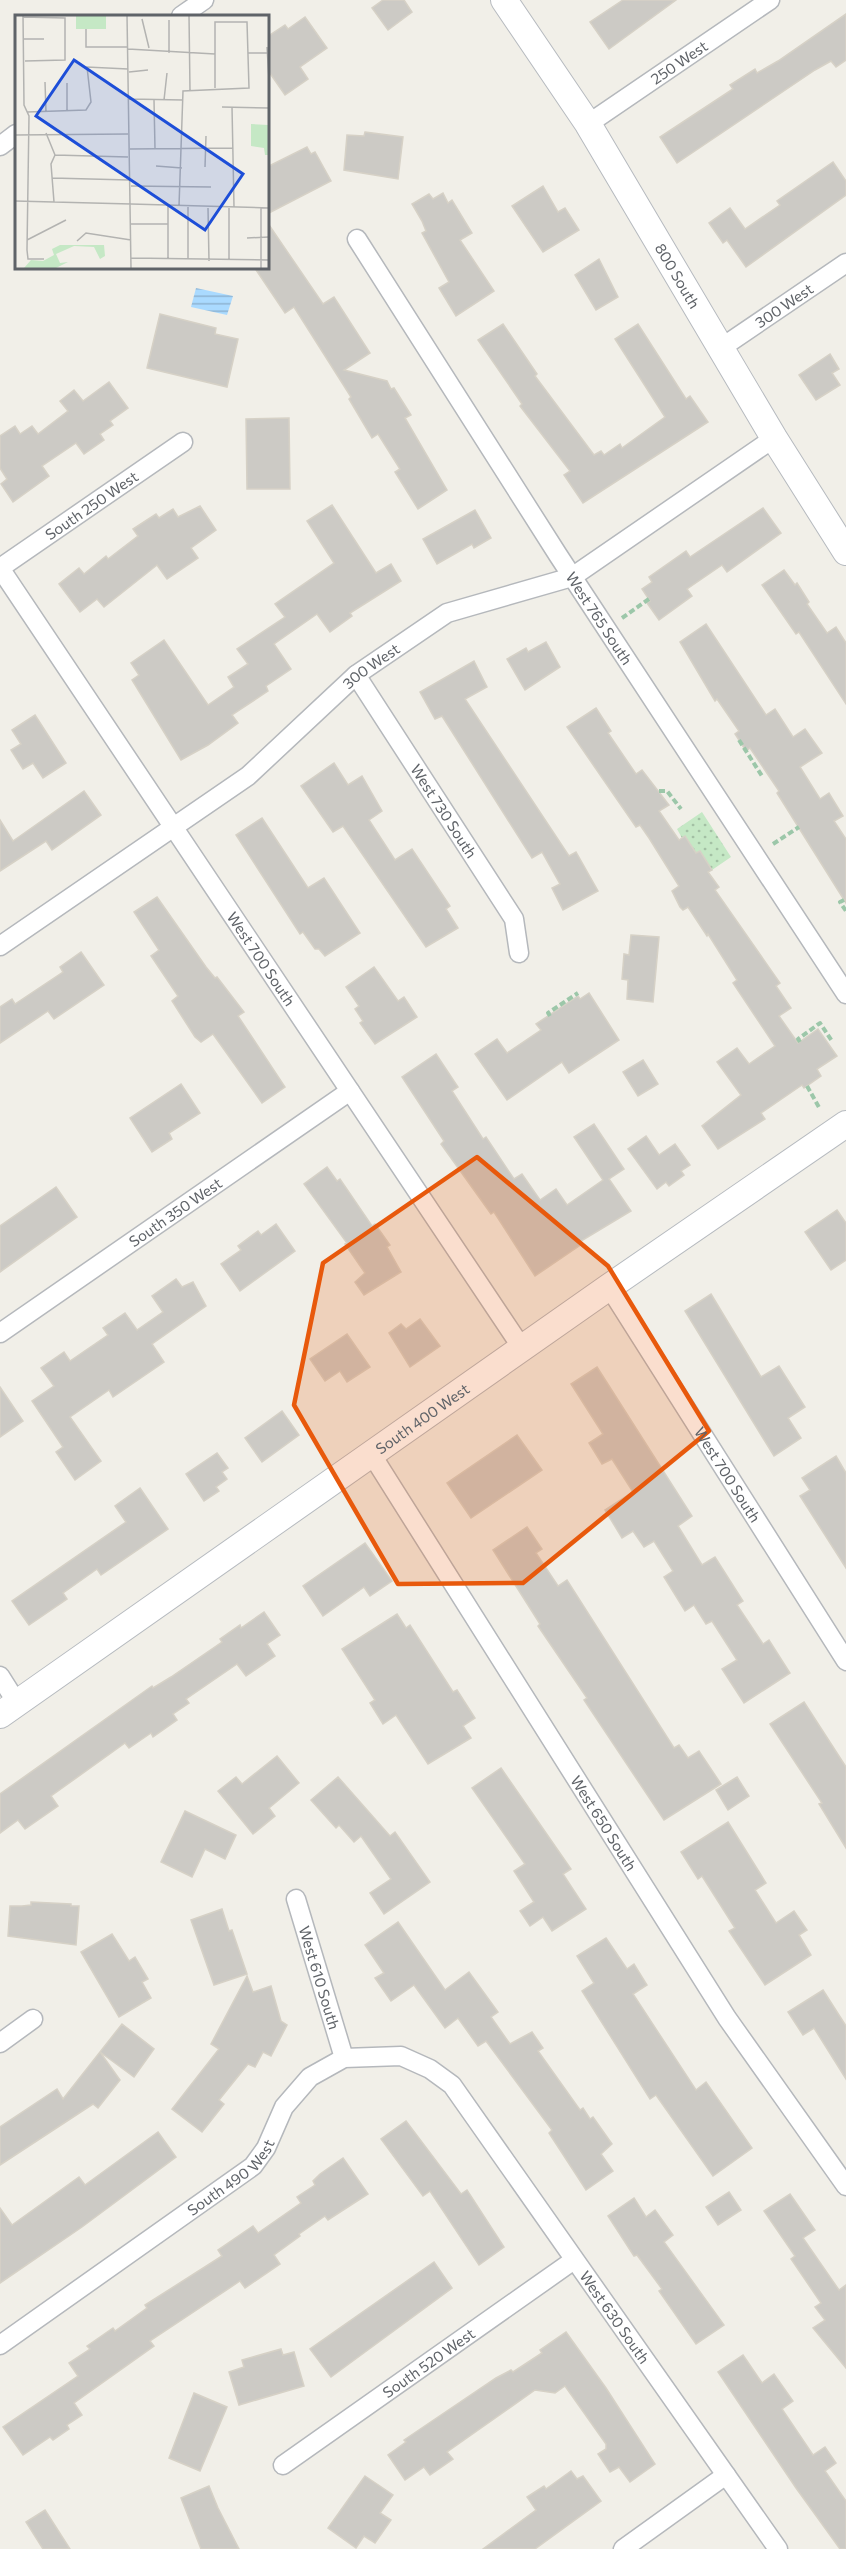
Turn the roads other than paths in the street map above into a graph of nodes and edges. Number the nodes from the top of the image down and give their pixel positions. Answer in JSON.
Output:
{"nodes":[{"id":1,"x":204,"y":0,"type":"edge"},
{"id":2,"x":504,"y":0,"type":"edge"},
{"id":3,"x":770,"y":0,"type":"edge"},
{"id":4,"x":182,"y":15,"type":"edge"},
{"id":5,"x":588,"y":124,"type":"junction"},
{"id":6,"x":15,"y":135,"type":"edge"},
{"id":7,"x":0,"y":146,"type":"edge"},
{"id":8,"x":357,"y":239,"type":"dead end"},
{"id":9,"x":846,"y":263,"type":"edge"},
{"id":10,"x":721,"y":348,"type":"junction"},
{"id":11,"x":774,"y":438,"type":"junction"},
{"id":12,"x":183,"y":442,"type":"dead end"},
{"id":13,"x":846,"y":552,"type":"edge"},
{"id":14,"x":0,"y":568,"type":"edge"},
{"id":15,"x":572,"y":577,"type":"junction"},
{"id":16,"x":356,"y":675,"type":"junction"},
{"id":17,"x":173,"y":829,"type":"junction"},
{"id":18,"x":0,"y":946,"type":"edge"},
{"id":19,"x":519,"y":953,"type":"dead end"},
{"id":20,"x":846,"y":994,"type":"edge"},
{"id":21,"x":350,"y":1091,"type":"junction"},
{"id":22,"x":846,"y":1124,"type":"edge"},
{"id":23,"x":609,"y":1287,"type":"junction"},
{"id":24,"x":0,"y":1333,"type":"edge"},
{"id":25,"x":522,"y":1348,"type":"junction"},
{"id":26,"x":372,"y":1455,"type":"junction"},
{"id":27,"x":846,"y":1661,"type":"edge"},
{"id":28,"x":0,"y":1676,"type":"edge"},
{"id":29,"x":9,"y":1709,"type":"edge"},
{"id":30,"x":296,"y":1899,"type":"dead end"},
{"id":31,"x":33,"y":2019,"type":"dead end"},
{"id":32,"x":0,"y":2043,"type":"edge"},
{"id":33,"x":344,"y":2058,"type":"junction"},
{"id":34,"x":452,"y":2085,"type":"joint"},
{"id":35,"x":846,"y":2186,"type":"edge"},
{"id":36,"x":574,"y":2260,"type":"junction"},
{"id":37,"x":0,"y":2345,"type":"edge"},
{"id":38,"x":283,"y":2464,"type":"dead end"},
{"id":39,"x":726,"y":2475,"type":"junction"},
{"id":40,"x":623,"y":2549,"type":"edge"},
{"id":41,"x":778,"y":2549,"type":"edge"}],
"edges":[{"from":1,"to":4,"type":"street"},
{"from":2,"to":5,"type":"main road","name":"800 South"},
{"from":3,"to":5,"type":"street","name":"250 West"},
{"from":5,"to":10,"type":"main road","name":"800 South"},
{"from":6,"to":7,"type":"street"},
{"from":8,"to":15,"type":"street","name":"West 765 South"},
{"from":9,"to":10,"type":"street","name":"300 West"},
{"from":10,"to":11,"type":"main road","name":"800 South"},
{"from":11,"to":13,"type":"main road","name":"800 South"},
{"from":11,"to":15,"type":"street","name":"300 West"},
{"from":12,"to":14,"type":"street","name":"South 250 West"},
{"from":14,"to":17,"type":"street","name":"West 700 South"},
{"from":15,"to":16,"type":"street","name":"300 West"},
{"from":15,"to":20,"type":"street","name":"West 765 South"},
{"from":16,"to":17,"type":"street","name":"300 West"},
{"from":16,"to":19,"type":"street","name":"West 730 South"},
{"from":17,"to":18,"type":"street","name":"300 West"},
{"from":17,"to":21,"type":"street","name":"West 700 South"},
{"from":21,"to":24,"type":"street","name":"South 350 West"},
{"from":21,"to":25,"type":"street","name":"West 700 South"},
{"from":22,"to":23,"type":"main road","name":"South 400 West"},
{"from":23,"to":25,"type":"main road","name":"South 400 West"},
{"from":23,"to":27,"type":"street","name":"West 700 South"},
{"from":25,"to":26,"type":"main road","name":"South 400 West"},
{"from":26,"to":29,"type":"main road","name":"South 400 West"},
{"from":26,"to":35,"type":"street","name":"West 650 South"},
{"from":28,"to":29,"type":"street"},
{"from":30,"to":33,"type":"street","name":"West 610 South"},
{"from":31,"to":32,"type":"street"},
{"from":33,"to":34,"type":"street","name":"South 490 West"},
{"from":33,"to":37,"type":"street","name":"South 490 West"},
{"from":34,"to":36,"type":"street","name":"West 630 South"},
{"from":36,"to":38,"type":"street","name":"South 520 West"},
{"from":36,"to":39,"type":"street","name":"West 630 South"},
{"from":39,"to":40,"type":"street"},
{"from":39,"to":41,"type":"street","name":"West 630 South"}]}
